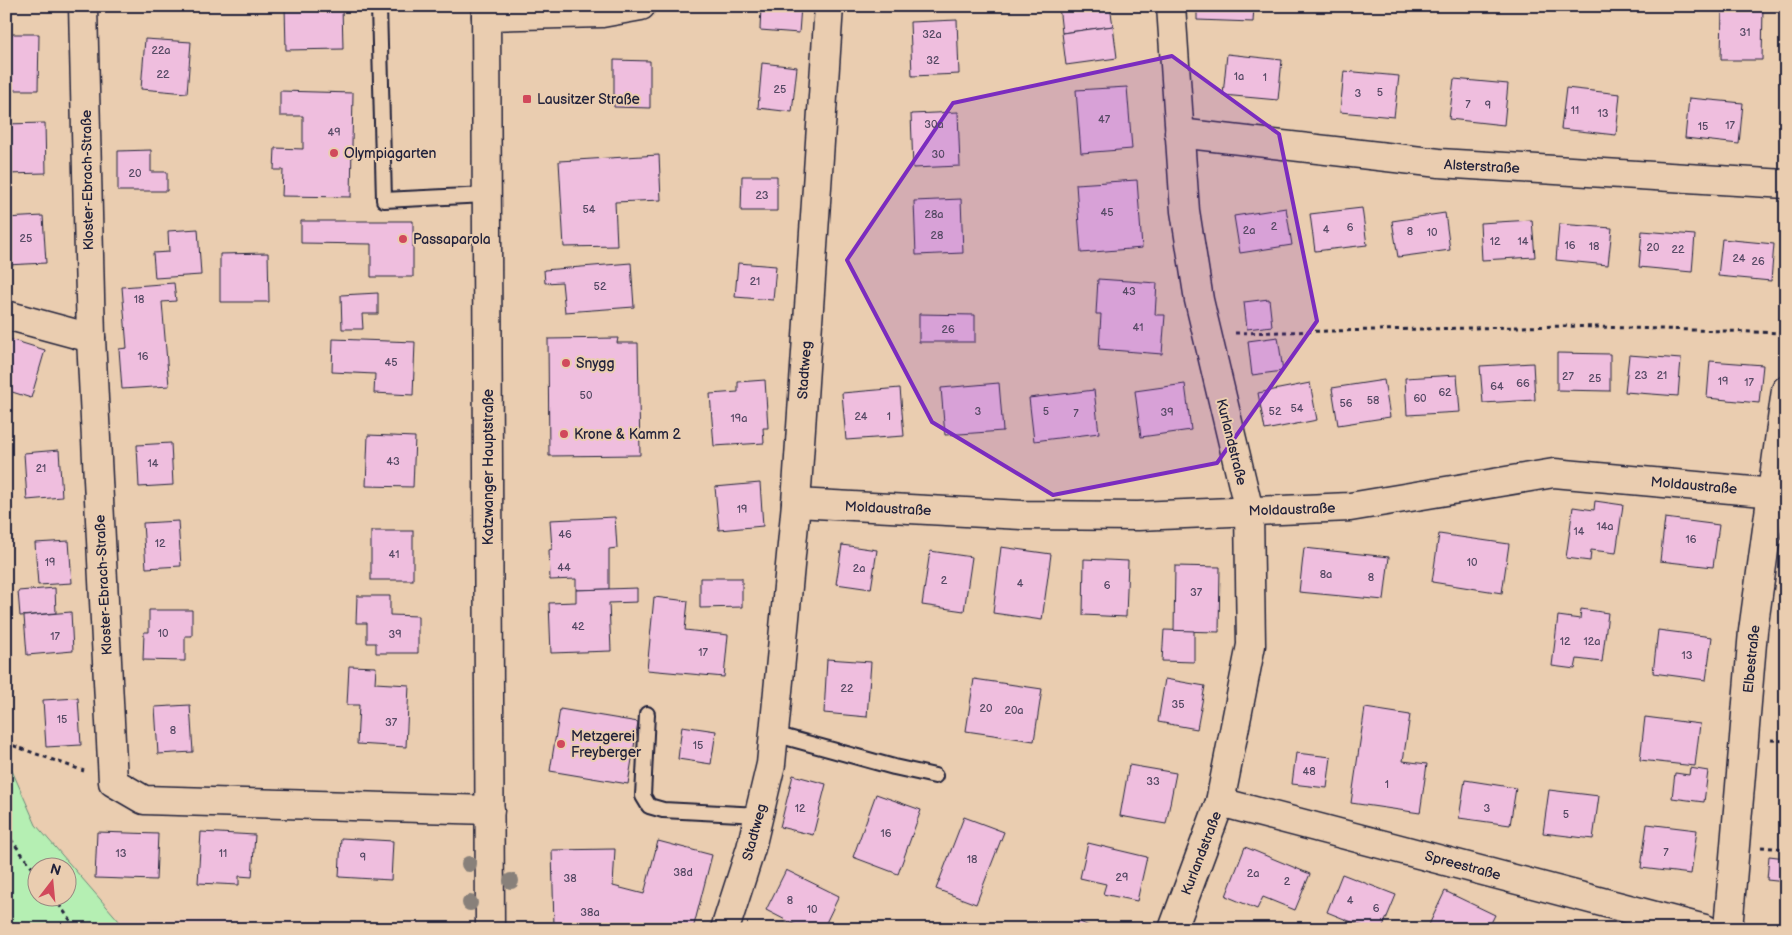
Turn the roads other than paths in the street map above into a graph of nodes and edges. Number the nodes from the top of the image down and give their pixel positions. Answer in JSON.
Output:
{"nodes":[{"id":1,"x":83,"y":6,"type":"edge"},
{"id":2,"x":379,"y":6,"type":"edge"},
{"id":3,"x":641,"y":6,"type":"edge"},
{"id":4,"x":829,"y":6,"type":"edge"},
{"id":5,"x":1171,"y":6,"type":"edge"},
{"id":6,"x":486,"y":11,"type":"edge"},
{"id":7,"x":1179,"y":134,"type":"junction"},
{"id":8,"x":1786,"y":184,"type":"edge"},
{"id":9,"x":486,"y":196,"type":"junction"},
{"id":10,"x":6,"y":316,"type":"edge"},
{"id":11,"x":91,"y":338,"type":"junction"},
{"id":12,"x":1786,"y":390,"type":"edge"},
{"id":13,"x":1779,"y":493,"type":"edge"},
{"id":14,"x":796,"y":503,"type":"junction"},
{"id":15,"x":1249,"y":510,"type":"junction"},
{"id":16,"x":647,"y":714,"type":"dead end"},
{"id":17,"x":774,"y":734,"type":"junction"},
{"id":18,"x":936,"y":776,"type":"dead end"},
{"id":19,"x":1220,"y":802,"type":"junction"},
{"id":20,"x":490,"y":810,"type":"junction"},
{"id":21,"x":759,"y":815,"type":"junction"},
{"id":22,"x":490,"y":929,"type":"edge"},
{"id":23,"x":725,"y":929,"type":"edge"},
{"id":24,"x":1173,"y":929,"type":"edge"},
{"id":25,"x":1705,"y":929,"type":"edge"},
{"id":26,"x":1728,"y":929,"type":"edge"}],
"edges":[{"from":1,"to":11,"type":"street","name":"Kloster-Ebrach-Straße"},
{"from":2,"to":9,"type":"lane"},
{"from":3,"to":6,"type":"street"},
{"from":4,"to":14,"type":"street","name":"Stadtweg"},
{"from":5,"to":7,"type":"street","name":"Kurlandstraße"},
{"from":6,"to":9,"type":"street","name":"Katzwanger Hauptstraße"},
{"from":7,"to":8,"type":"street","name":"Alsterstraße"},
{"from":7,"to":15,"type":"street","name":"Kurlandstraße"},
{"from":9,"to":20,"type":"street","name":"Katzwanger Hauptstraße"},
{"from":10,"to":11,"type":"street"},
{"from":11,"to":20,"type":"street","name":"Kloster-Ebrach-Straße"},
{"from":12,"to":13,"type":"street","name":"Elbestraße"},
{"from":13,"to":15,"type":"street","name":"Moldaustraße"},
{"from":13,"to":26,"type":"street","name":"Elbestraße"},
{"from":14,"to":15,"type":"street","name":"Moldaustraße"},
{"from":14,"to":17,"type":"street","name":"Stadtweg"},
{"from":15,"to":19,"type":"street","name":"Kurlandstraße"},
{"from":16,"to":21,"type":"lane"},
{"from":17,"to":18,"type":"lane"},
{"from":17,"to":21,"type":"street","name":"Stadtweg"},
{"from":19,"to":24,"type":"street","name":"Kurlandstraße"},
{"from":19,"to":25,"type":"street","name":"Spreestraße"},
{"from":20,"to":22,"type":"street","name":"Katzwanger Hauptstraße"},
{"from":21,"to":23,"type":"street","name":"Stadtweg"}]}
